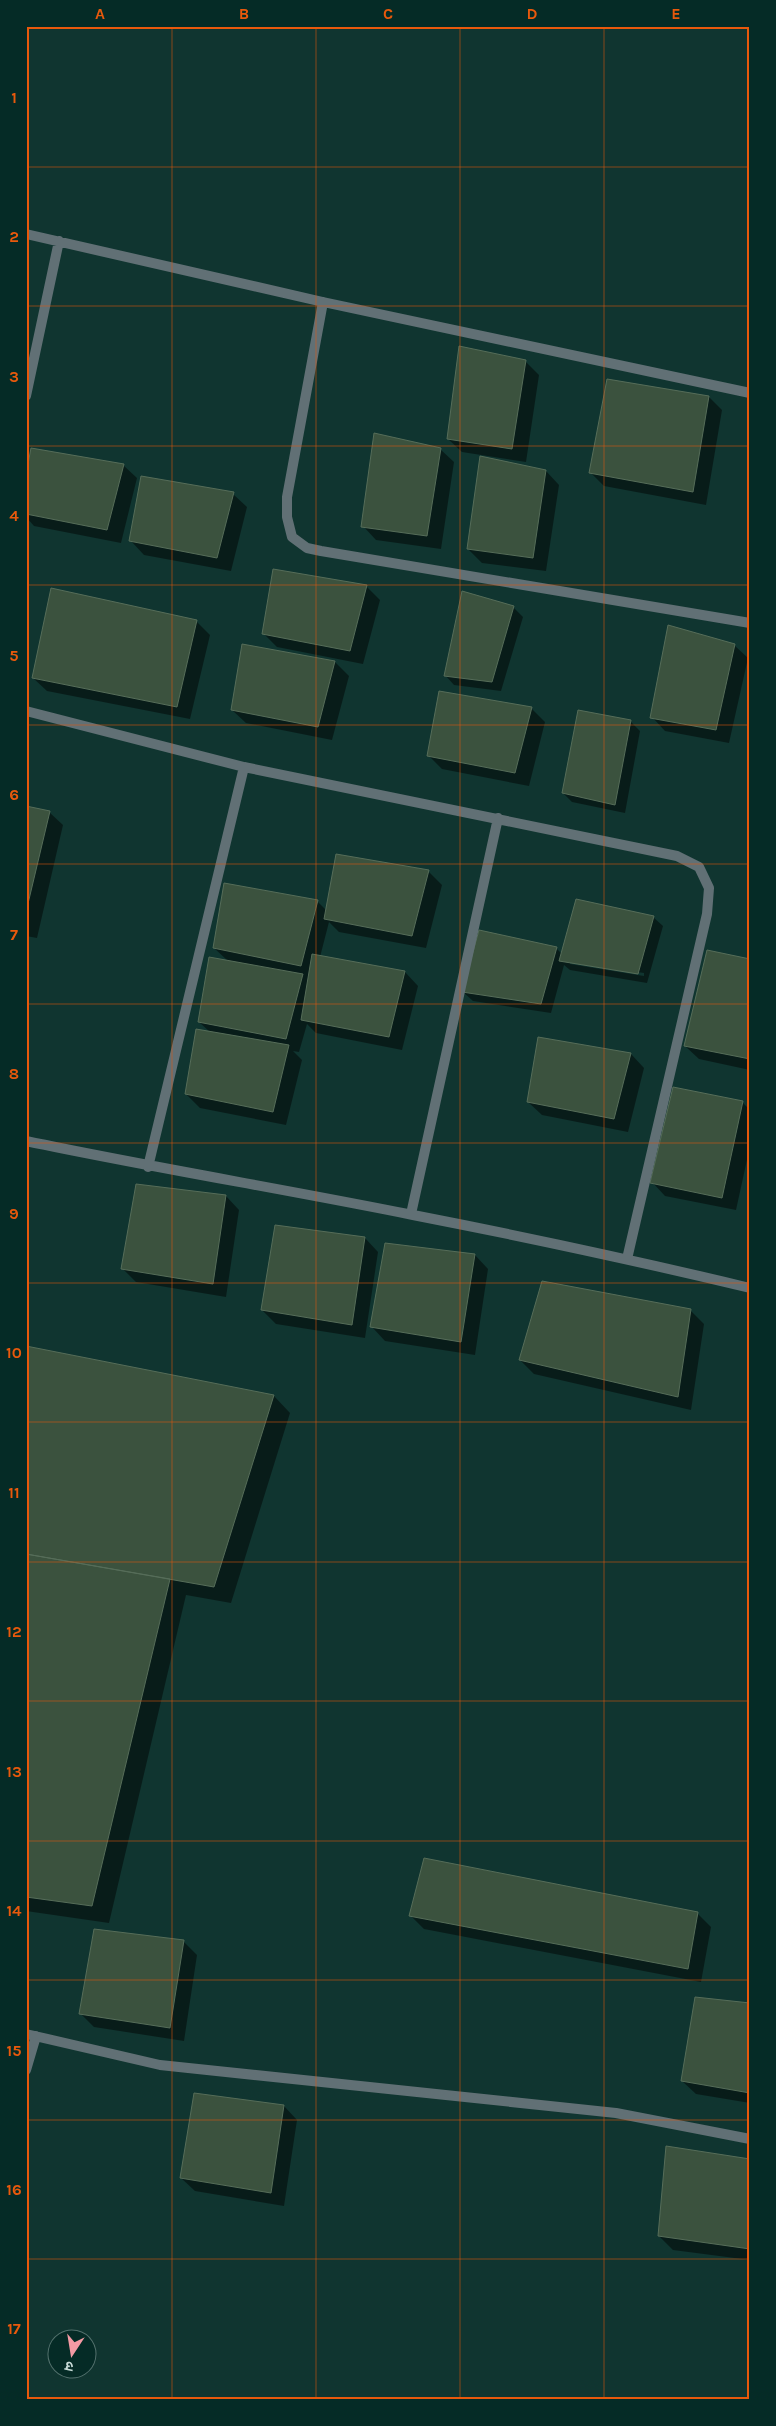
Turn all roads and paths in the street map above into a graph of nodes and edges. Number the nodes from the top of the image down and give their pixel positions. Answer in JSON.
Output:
{"nodes":[{"id":1,"x":26,"y":234,"type":"edge"},
{"id":2,"x":59,"y":241,"type":"junction"},
{"id":3,"x":323,"y":302,"type":"junction"},
{"id":4,"x":750,"y":393,"type":"edge"},
{"id":5,"x":26,"y":396,"type":"edge"},
{"id":6,"x":750,"y":623,"type":"edge"},
{"id":7,"x":26,"y":711,"type":"edge"},
{"id":8,"x":244,"y":767,"type":"junction"},
{"id":9,"x":498,"y":818,"type":"junction"},
{"id":10,"x":26,"y":1141,"type":"edge"},
{"id":11,"x":148,"y":1167,"type":"junction"},
{"id":12,"x":411,"y":1214,"type":"junction"},
{"id":13,"x":627,"y":1259,"type":"junction"},
{"id":14,"x":750,"y":1288,"type":"edge"},
{"id":15,"x":31,"y":2035,"type":"edge"},
{"id":16,"x":26,"y":2070,"type":"edge"},
{"id":17,"x":750,"y":2139,"type":"edge"}],
"edges":[{"from":1,"to":2,"type":"street"},
{"from":2,"to":3,"type":"street"},
{"from":2,"to":5,"type":"street"},
{"from":3,"to":4,"type":"street"},
{"from":3,"to":6,"type":"street"},
{"from":7,"to":8,"type":"street"},
{"from":8,"to":9,"type":"street"},
{"from":8,"to":11,"type":"street"},
{"from":9,"to":12,"type":"street"},
{"from":9,"to":13,"type":"street"},
{"from":10,"to":11,"type":"street"},
{"from":11,"to":12,"type":"street"},
{"from":12,"to":13,"type":"street"},
{"from":13,"to":14,"type":"street"},
{"from":15,"to":16,"type":"street"},
{"from":15,"to":17,"type":"street"}]}
